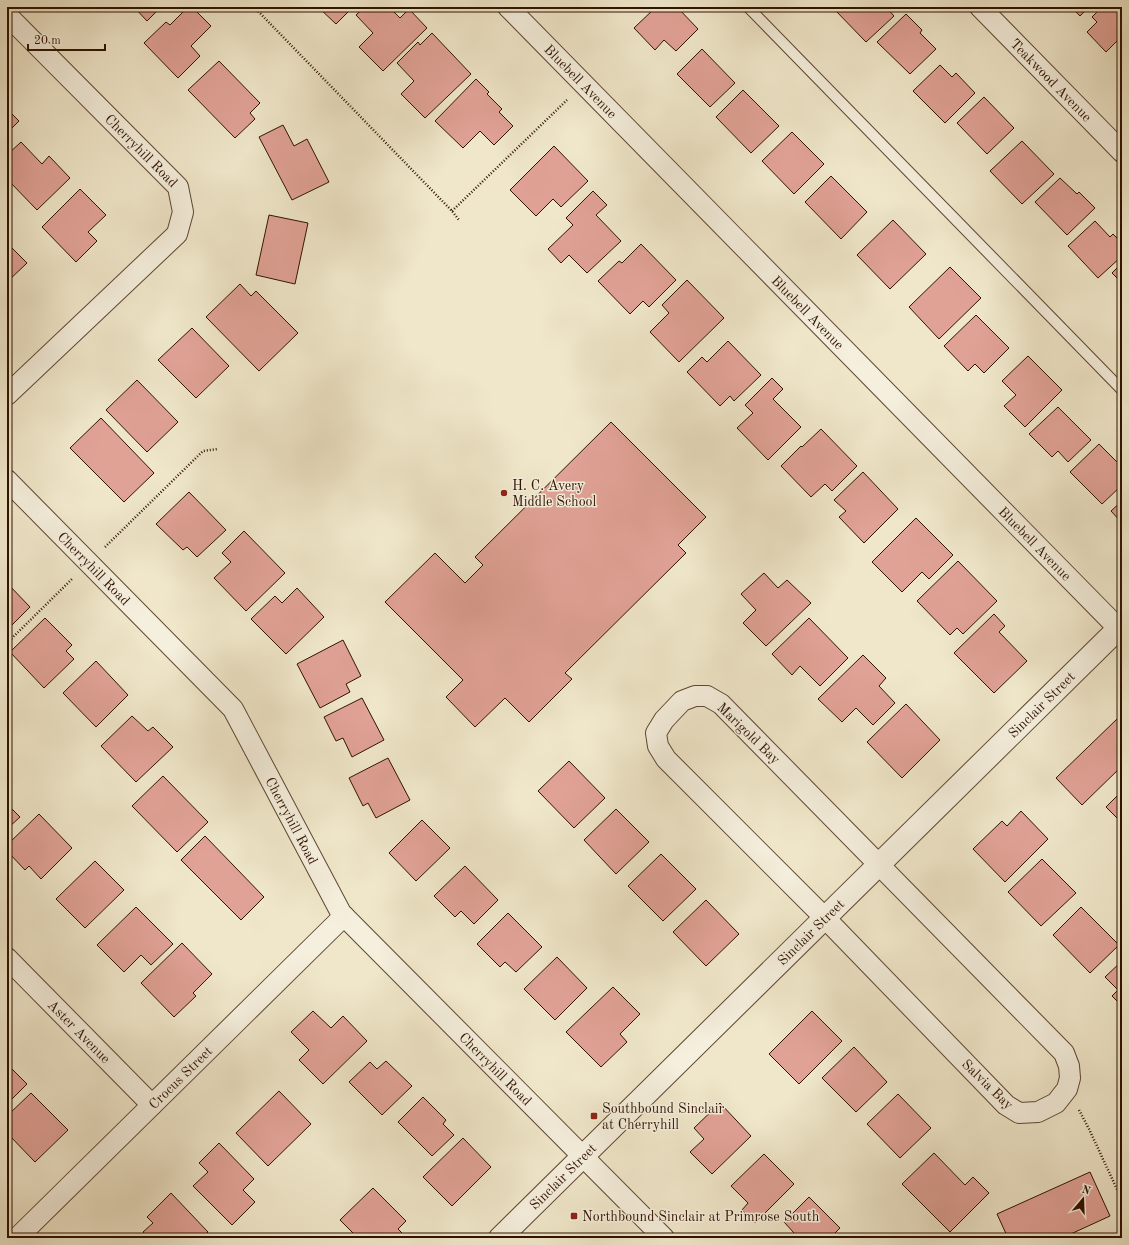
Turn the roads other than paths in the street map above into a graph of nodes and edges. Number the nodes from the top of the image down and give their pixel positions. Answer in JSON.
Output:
{"nodes":[{"id":1,"x":508,"y":7,"type":"edge"},
{"id":2,"x":748,"y":7,"type":"edge"},
{"id":3,"x":980,"y":7,"type":"edge"},
{"id":4,"x":7,"y":15,"type":"edge"},
{"id":5,"x":1122,"y":152,"type":"edge"},
{"id":6,"x":1122,"y":390,"type":"edge"},
{"id":7,"x":7,"y":395,"type":"edge"},
{"id":8,"x":7,"y":480,"type":"edge"},
{"id":9,"x":1118,"y":626,"type":"edge"},
{"id":10,"x":879,"y":864,"type":"junction"},
{"id":11,"x":344,"y":916,"type":"junction"},
{"id":12,"x":825,"y":918,"type":"junction"},
{"id":13,"x":7,"y":958,"type":"edge"},
{"id":14,"x":152,"y":1105,"type":"junction"},
{"id":15,"x":583,"y":1156,"type":"junction"},
{"id":16,"x":17,"y":1238,"type":"edge"},
{"id":17,"x":500,"y":1238,"type":"edge"},
{"id":18,"x":664,"y":1238,"type":"edge"}],
"edges":[{"from":1,"to":9,"type":"street","name":"Bluebell Avenue"},
{"from":2,"to":6,"type":"lane"},
{"from":3,"to":5,"type":"street","name":"Teakwood Avenue"},
{"from":4,"to":7,"type":"street","name":"Cherryhill Road"},
{"from":8,"to":11,"type":"street","name":"Cherryhill Road"},
{"from":9,"to":10,"type":"street","name":"Sinclair Street"},
{"from":10,"to":12,"type":"street","name":"Sinclair Street"},
{"from":10,"to":12,"type":"street","name":"Marigold Bay"},
{"from":10,"to":12,"type":"street","name":"Salvia Bay"},
{"from":11,"to":14,"type":"street","name":"Crocus Street"},
{"from":11,"to":15,"type":"street","name":"Cherryhill Road"},
{"from":12,"to":15,"type":"street","name":"Sinclair Street"},
{"from":13,"to":14,"type":"street","name":"Aster Avenue"},
{"from":14,"to":16,"type":"street","name":"Crocus Street"},
{"from":15,"to":17,"type":"street","name":"Sinclair Street"},
{"from":15,"to":18,"type":"street","name":"Cherryhill Road"}]}
